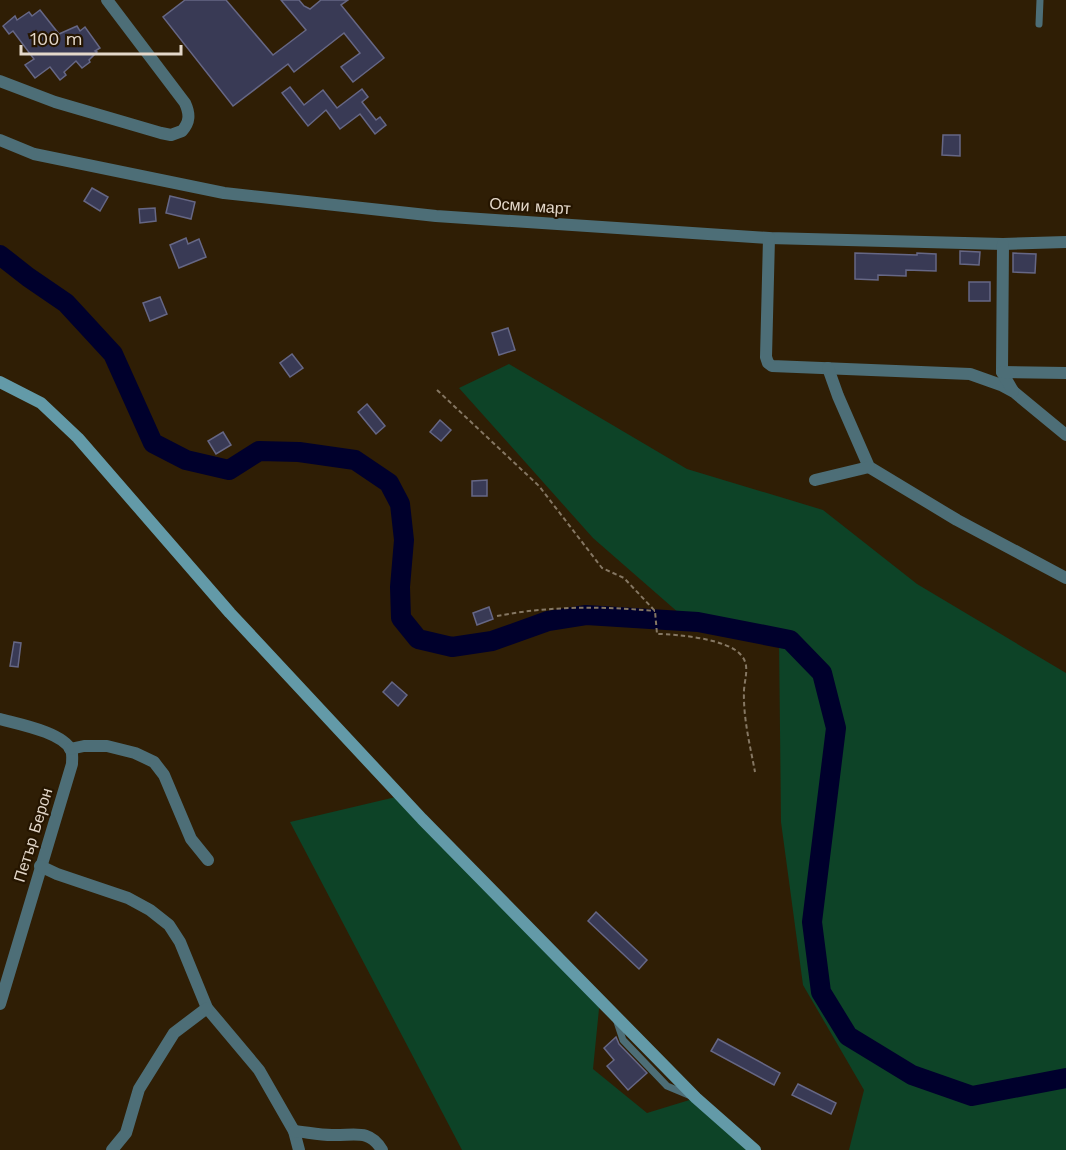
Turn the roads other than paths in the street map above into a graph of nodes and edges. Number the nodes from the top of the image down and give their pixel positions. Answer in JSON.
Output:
{"nodes":[{"id":1,"x":107,"y":0,"type":"edge"},
{"id":2,"x":1040,"y":0,"type":"edge"},
{"id":3,"x":1039,"y":24,"type":"dead end"},
{"id":4,"x":0,"y":81,"type":"edge"},
{"id":5,"x":0,"y":140,"type":"edge"},
{"id":6,"x":769,"y":238,"type":"junction"},
{"id":7,"x":1066,"y":242,"type":"edge"},
{"id":8,"x":1003,"y":244,"type":"junction"},
{"id":9,"x":828,"y":368,"type":"junction"},
{"id":10,"x":1002,"y":372,"type":"junction"},
{"id":11,"x":1066,"y":373,"type":"edge"},
{"id":12,"x":0,"y":382,"type":"edge"},
{"id":13,"x":1014,"y":392,"type":"junction"},
{"id":14,"x":1066,"y":435,"type":"edge"},
{"id":15,"x":868,"y":467,"type":"junction"},
{"id":16,"x":815,"y":480,"type":"dead end"},
{"id":17,"x":1066,"y":578,"type":"edge"},
{"id":18,"x":0,"y":719,"type":"edge"},
{"id":19,"x":70,"y":749,"type":"junction"},
{"id":20,"x":208,"y":860,"type":"dead end"},
{"id":21,"x":40,"y":866,"type":"junction"},
{"id":22,"x":0,"y":1004,"type":"edge"},
{"id":23,"x":207,"y":1008,"type":"junction"},
{"id":24,"x":294,"y":1131,"type":"junction"},
{"id":25,"x":112,"y":1150,"type":"edge"},
{"id":26,"x":299,"y":1150,"type":"edge"},
{"id":27,"x":382,"y":1150,"type":"edge"},
{"id":28,"x":755,"y":1150,"type":"edge"}],
"edges":[{"from":1,"to":4,"type":"street"},
{"from":2,"to":3,"type":"lane"},
{"from":5,"to":6,"type":"street","name":"Осми март"},
{"from":6,"to":8,"type":"street","name":"Осми март"},
{"from":6,"to":9,"type":"street"},
{"from":7,"to":8,"type":"street","name":"Осми март"},
{"from":8,"to":10,"type":"street"},
{"from":9,"to":13,"type":"street"},
{"from":9,"to":15,"type":"street"},
{"from":10,"to":11,"type":"street"},
{"from":10,"to":13,"type":"street"},
{"from":12,"to":28,"type":"street"},
{"from":13,"to":14,"type":"street"},
{"from":15,"to":16,"type":"street"},
{"from":15,"to":17,"type":"street"},
{"from":18,"to":19,"type":"street"},
{"from":19,"to":20,"type":"street"},
{"from":19,"to":21,"type":"street","name":"Петър Берон"},
{"from":21,"to":22,"type":"street","name":"Петър Берон"},
{"from":21,"to":23,"type":"street"},
{"from":23,"to":24,"type":"street"},
{"from":23,"to":25,"type":"street"},
{"from":24,"to":26,"type":"street"},
{"from":24,"to":27,"type":"street"}]}
